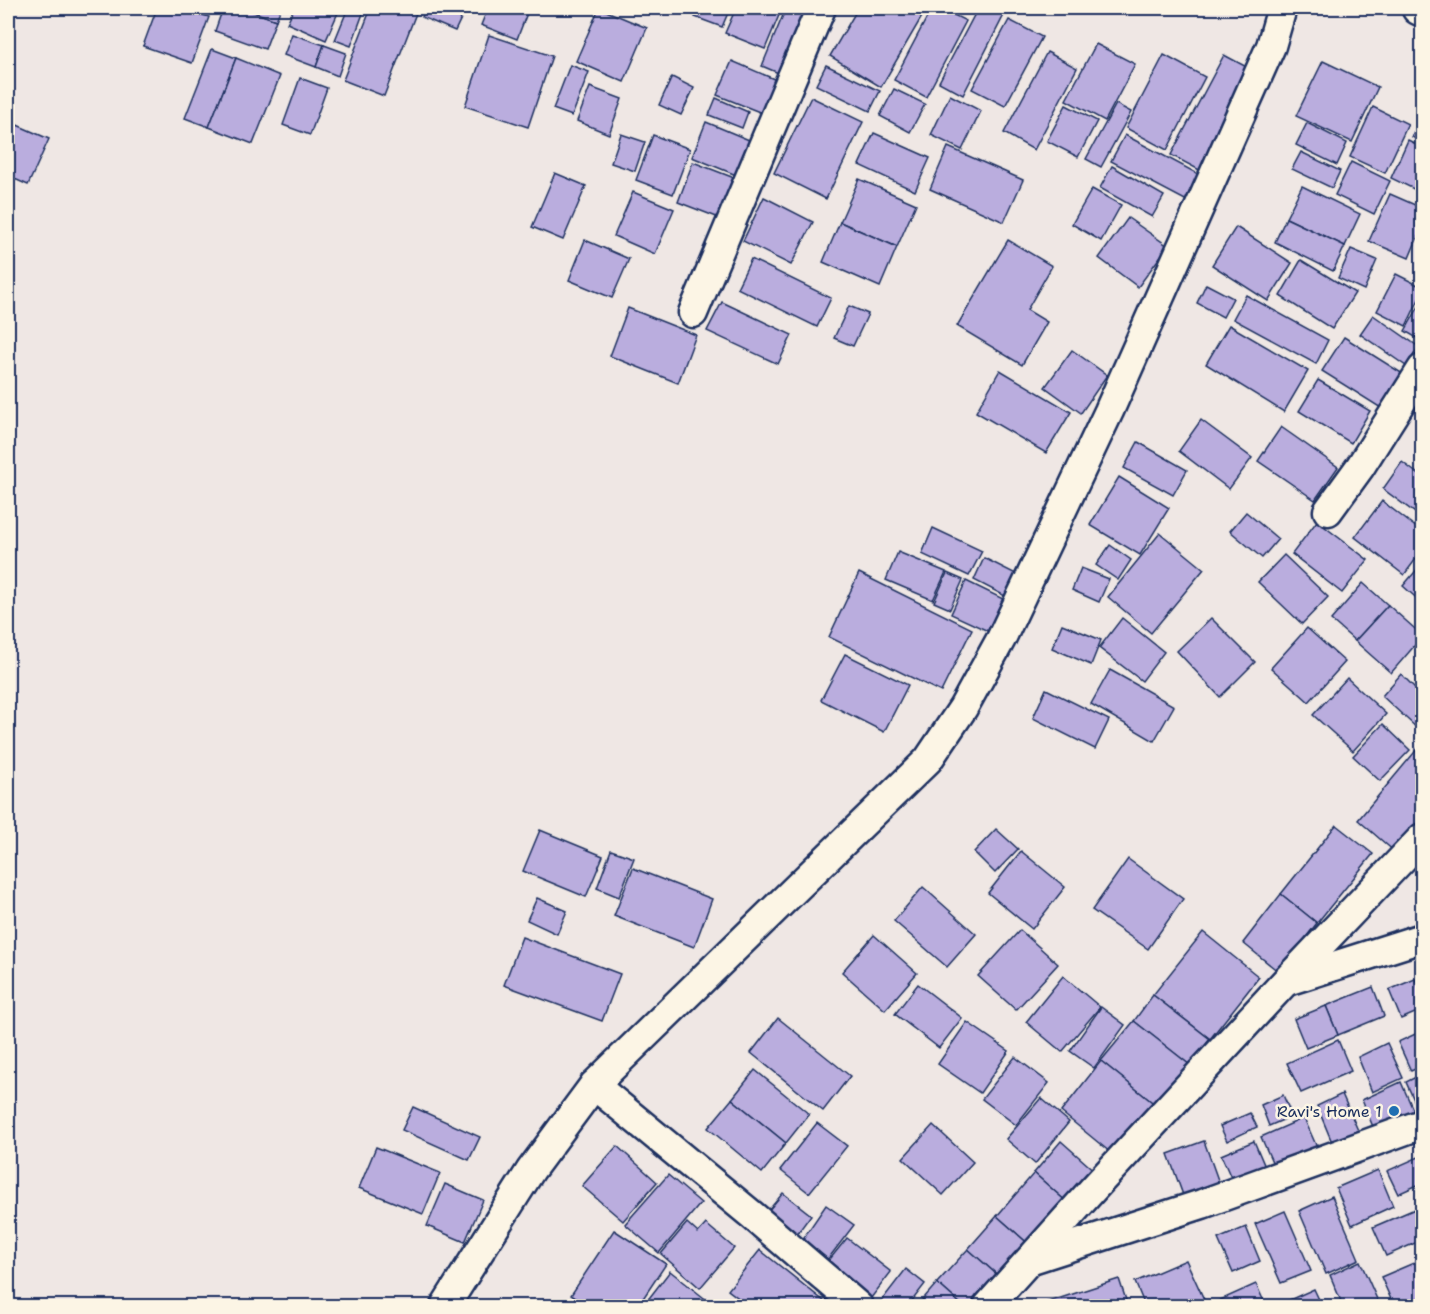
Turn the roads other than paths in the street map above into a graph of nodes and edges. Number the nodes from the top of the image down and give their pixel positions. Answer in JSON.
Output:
{"nodes":[{"id":1,"x":822,"y":8,"type":"edge"},
{"id":2,"x":1282,"y":8,"type":"edge"},
{"id":3,"x":693,"y":313,"type":"dead end"},
{"id":4,"x":1422,"y":369,"type":"edge"},
{"id":5,"x":1328,"y":511,"type":"dead end"},
{"id":6,"x":1422,"y":838,"type":"edge"},
{"id":7,"x":1422,"y":938,"type":"edge"},
{"id":8,"x":1285,"y":982,"type":"junction"},
{"id":9,"x":594,"y":1084,"type":"junction"},
{"id":10,"x":1422,"y":1124,"type":"edge"},
{"id":11,"x":1030,"y":1260,"type":"junction"},
{"id":12,"x":445,"y":1306,"type":"edge"},
{"id":13,"x":858,"y":1306,"type":"edge"},
{"id":14,"x":988,"y":1306,"type":"edge"}],
"edges":[{"from":1,"to":3,"type":"street"},
{"from":2,"to":9,"type":"street"},
{"from":4,"to":5,"type":"street"},
{"from":6,"to":8,"type":"street"},
{"from":7,"to":8,"type":"street"},
{"from":8,"to":11,"type":"street"},
{"from":9,"to":12,"type":"street"},
{"from":9,"to":13,"type":"street"},
{"from":10,"to":11,"type":"street"},
{"from":11,"to":14,"type":"street"}]}
